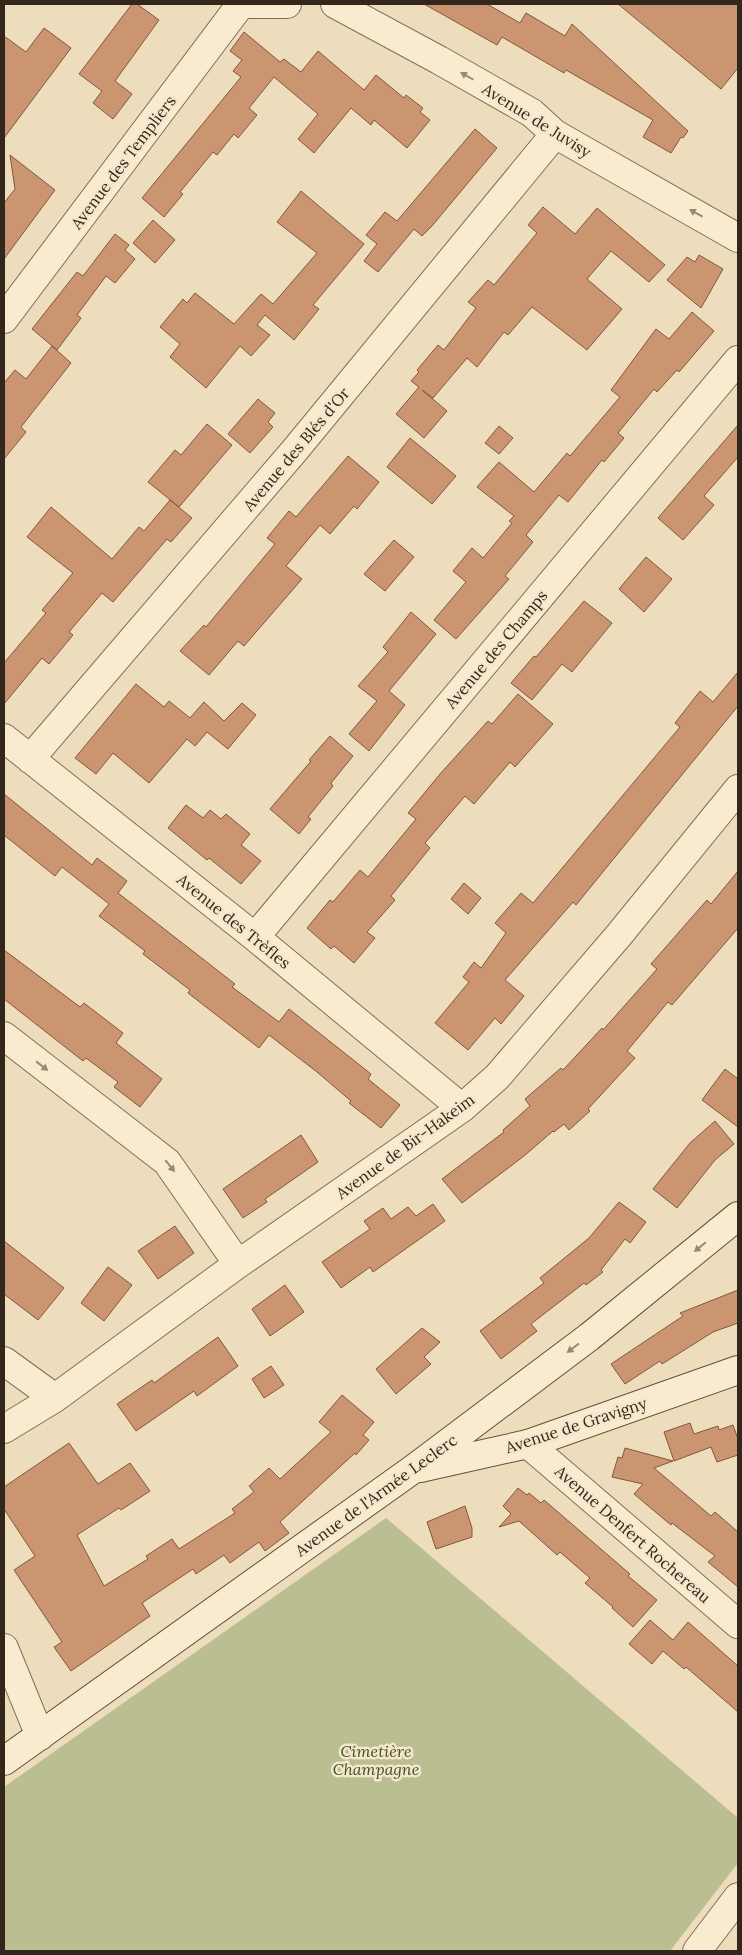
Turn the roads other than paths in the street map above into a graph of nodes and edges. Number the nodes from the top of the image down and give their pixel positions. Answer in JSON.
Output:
{"nodes":[{"id":1,"x":242,"y":4,"type":"edge"},
{"id":2,"x":248,"y":4,"type":"edge"},
{"id":3,"x":287,"y":4,"type":"edge"},
{"id":4,"x":335,"y":4,"type":"edge"},
{"id":5,"x":555,"y":134,"type":"junction"},
{"id":6,"x":738,"y":238,"type":"edge"},
{"id":7,"x":4,"y":320,"type":"edge"},
{"id":8,"x":738,"y":360,"type":"edge"},
{"id":9,"x":4,"y":738,"type":"edge"},
{"id":10,"x":30,"y":759,"type":"junction"},
{"id":11,"x":738,"y":789,"type":"edge"},
{"id":12,"x":255,"y":937,"type":"junction"},
{"id":13,"x":4,"y":1036,"type":"edge"},
{"id":14,"x":462,"y":1108,"type":"junction"},
{"id":15,"x":738,"y":1216,"type":"edge"},
{"id":16,"x":238,"y":1264,"type":"junction"},
{"id":17,"x":4,"y":1361,"type":"edge"},
{"id":18,"x":738,"y":1370,"type":"edge"},
{"id":19,"x":55,"y":1398,"type":"junction"},
{"id":20,"x":4,"y":1429,"type":"edge"},
{"id":21,"x":528,"y":1444,"type":"junction"},
{"id":22,"x":412,"y":1470,"type":"junction"},
{"id":23,"x":738,"y":1624,"type":"edge"},
{"id":24,"x":4,"y":1648,"type":"edge"},
{"id":25,"x":40,"y":1736,"type":"junction"},
{"id":26,"x":4,"y":1762,"type":"edge"},
{"id":27,"x":738,"y":1897,"type":"edge"},
{"id":28,"x":697,"y":1951,"type":"edge"}],
"edges":[{"from":1,"to":7,"type":"street","name":"Avenue des Templiers"},
{"from":2,"to":3,"type":"street"},
{"from":5,"to":4,"type":"street","name":"Avenue de Juvisy","one_way":true},
{"from":6,"to":5,"type":"street","name":"Avenue de Juvisy","one_way":true},
{"from":5,"to":10,"type":"street","name":"Avenue des Blés d'Or"},
{"from":8,"to":12,"type":"street","name":"Avenue des Champs"},
{"from":9,"to":10,"type":"street","name":"Avenue des Trèfles"},
{"from":10,"to":12,"type":"street","name":"Avenue des Trèfles"},
{"from":11,"to":14,"type":"street","name":"Avenue de Bir-Hakeim"},
{"from":12,"to":14,"type":"street","name":"Avenue des Trèfles"},
{"from":13,"to":16,"type":"street","one_way":true},
{"from":14,"to":16,"type":"street","name":"Avenue de Bir-Hakeim"},
{"from":15,"to":22,"type":"street","name":"Avenue de l'Armée Leclerc","one_way":true},
{"from":16,"to":19,"type":"street","name":"Avenue de Bir-Hakeim"},
{"from":17,"to":19,"type":"street"},
{"from":18,"to":21,"type":"street","name":"Avenue de Gravigny"},
{"from":19,"to":20,"type":"street","name":"Avenue de Bir-Hakeim"},
{"from":21,"to":22,"type":"street","name":"Avenue de Gravigny"},
{"from":21,"to":23,"type":"street","name":"Avenue Denfert Rochereau"},
{"from":22,"to":25,"type":"street","name":"Avenue de l'Armée Leclerc"},
{"from":24,"to":25,"type":"street"},
{"from":25,"to":26,"type":"street","name":"Avenue de l'Armée Leclerc"},
{"from":27,"to":28,"type":"street"}]}
